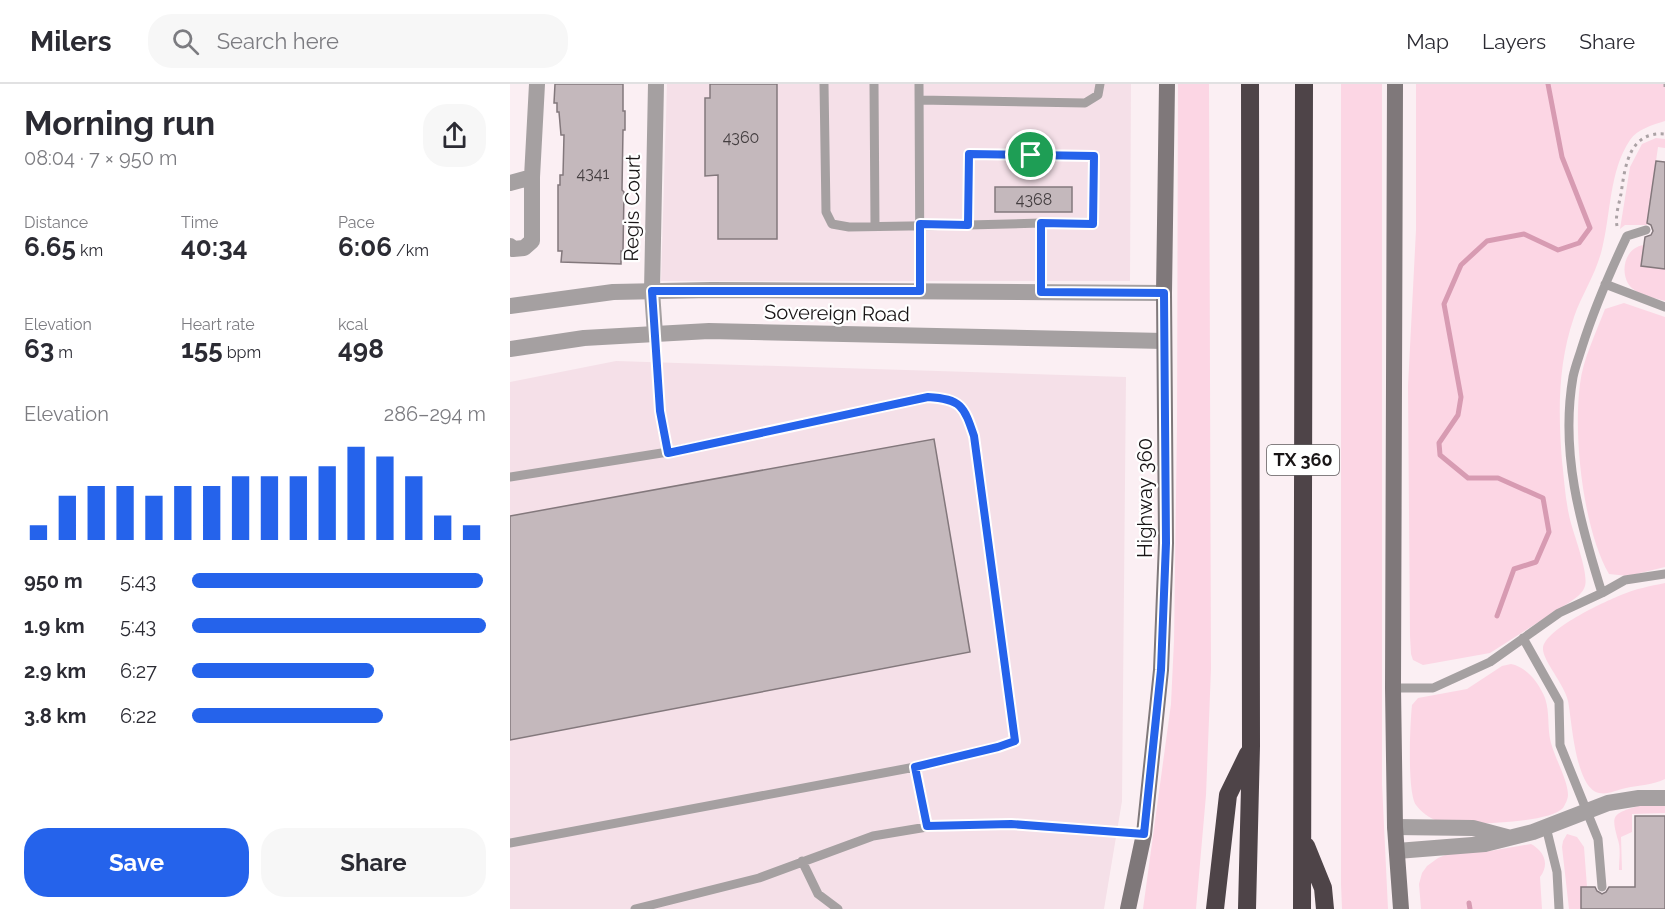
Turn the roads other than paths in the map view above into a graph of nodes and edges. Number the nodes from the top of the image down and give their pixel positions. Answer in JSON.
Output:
{"nodes":[{"id":1,"x":537,"y":84,"type":"edge"},
{"id":2,"x":656,"y":84,"type":"edge"},
{"id":3,"x":824,"y":84,"type":"edge"},
{"id":4,"x":874,"y":84,"type":"edge"},
{"id":5,"x":919,"y":84,"type":"edge"},
{"id":6,"x":1100,"y":84,"type":"edge"},
{"id":7,"x":1167,"y":84,"type":"edge"},
{"id":8,"x":1250,"y":84,"type":"edge"},
{"id":9,"x":1304,"y":84,"type":"edge"},
{"id":10,"x":1395,"y":84,"type":"edge"},
{"id":11,"x":919,"y":100,"type":"junction"},
{"id":12,"x":532,"y":177,"type":"junction"},
{"id":13,"x":510,"y":183,"type":"edge"},
{"id":14,"x":1041,"y":223,"type":"junction"},
{"id":15,"x":920,"y":224,"type":"junction"},
{"id":16,"x":968,"y":225,"type":"junction"},
{"id":17,"x":875,"y":226,"type":"junction"},
{"id":18,"x":1646,"y":230,"type":"dead end"},
{"id":19,"x":510,"y":246,"type":"edge"},
{"id":20,"x":1605,"y":284,"type":"junction"},
{"id":21,"x":652,"y":291,"type":"junction"},
{"id":22,"x":920,"y":291,"type":"junction"},
{"id":23,"x":1041,"y":292,"type":"junction"},
{"id":24,"x":1164,"y":293,"type":"junction"},
{"id":25,"x":510,"y":306,"type":"edge"},
{"id":26,"x":1665,"y":307,"type":"edge"},
{"id":27,"x":655,"y":333,"type":"junction"},
{"id":28,"x":1164,"y":341,"type":"junction"},
{"id":29,"x":510,"y":349,"type":"edge"},
{"id":30,"x":668,"y":453,"type":"junction"},
{"id":31,"x":510,"y":477,"type":"edge"},
{"id":32,"x":1665,"y":574,"type":"edge"},
{"id":33,"x":1602,"y":593,"type":"junction"},
{"id":34,"x":1523,"y":638,"type":"junction"},
{"id":35,"x":1393,"y":688,"type":"junction"},
{"id":36,"x":1251,"y":746,"type":"junction"},
{"id":37,"x":915,"y":767,"type":"junction"},
{"id":38,"x":1665,"y":798,"type":"edge"},
{"id":39,"x":1586,"y":812,"type":"junction"},
{"id":40,"x":927,"y":826,"type":"junction"},
{"id":41,"x":1395,"y":827,"type":"junction"},
{"id":42,"x":1546,"y":827,"type":"junction"},
{"id":43,"x":1144,"y":834,"type":"junction"},
{"id":44,"x":1302,"y":836,"type":"junction"},
{"id":45,"x":1508,"y":837,"type":"junction"},
{"id":46,"x":510,"y":843,"type":"edge"},
{"id":47,"x":1397,"y":851,"type":"junction"},
{"id":48,"x":802,"y":861,"type":"junction"},
{"id":49,"x":1602,"y":887,"type":"dead end"},
{"id":50,"x":635,"y":909,"type":"edge"},
{"id":51,"x":838,"y":909,"type":"edge"},
{"id":52,"x":1128,"y":909,"type":"edge"},
{"id":53,"x":1215,"y":909,"type":"edge"},
{"id":54,"x":1247,"y":909,"type":"edge"},
{"id":55,"x":1302,"y":909,"type":"edge"},
{"id":56,"x":1325,"y":909,"type":"edge"},
{"id":57,"x":1401,"y":909,"type":"edge"},
{"id":58,"x":1559,"y":909,"type":"edge"}],
"edges":[{"from":1,"to":12,"type":"street"},
{"from":2,"to":21,"type":"street","name":"Regis Court"},
{"from":3,"to":17,"type":"lane"},
{"from":4,"to":17,"type":"lane"},
{"from":5,"to":11,"type":"lane"},
{"from":6,"to":11,"type":"lane"},
{"from":7,"to":24,"type":"main road","name":"Highway 360"},
{"from":8,"to":36,"type":"highway","number":"TX 360"},
{"from":9,"to":44,"type":"highway","number":"TX 360"},
{"from":10,"to":35,"type":"main road"},
{"from":11,"to":15,"type":"lane"},
{"from":12,"to":13,"type":"street"},
{"from":12,"to":19,"type":"street"},
{"from":14,"to":16,"type":"lane"},
{"from":14,"to":16,"type":"lane"},
{"from":14,"to":23,"type":"lane"},
{"from":15,"to":16,"type":"lane"},
{"from":15,"to":17,"type":"lane"},
{"from":15,"to":22,"type":"lane"},
{"from":18,"to":20,"type":"lane"},
{"from":20,"to":26,"type":"lane"},
{"from":20,"to":33,"type":"lane"},
{"from":21,"to":22,"type":"street","name":"Sovereign Road"},
{"from":21,"to":25,"type":"street","name":"Sovereign Road"},
{"from":21,"to":27,"type":"street","name":"Regis Court"},
{"from":22,"to":23,"type":"street","name":"Sovereign Road"},
{"from":23,"to":24,"type":"street","name":"Sovereign Road"},
{"from":24,"to":28,"type":"main road","name":"Highway 360"},
{"from":27,"to":28,"type":"street","name":"Sovereign Road"},
{"from":27,"to":29,"type":"street","name":"Sovereign Road"},
{"from":27,"to":30,"type":"lane"},
{"from":28,"to":43,"type":"main road","name":"Highway 360"},
{"from":30,"to":31,"type":"lane"},
{"from":30,"to":37,"type":"lane"},
{"from":32,"to":33,"type":"lane"},
{"from":33,"to":34,"type":"lane"},
{"from":34,"to":35,"type":"lane"},
{"from":34,"to":39,"type":"lane"},
{"from":35,"to":41,"type":"main road"},
{"from":36,"to":53,"type":"highway"},
{"from":36,"to":54,"type":"highway","number":"TX 360"},
{"from":37,"to":40,"type":"lane"},
{"from":37,"to":46,"type":"lane"},
{"from":38,"to":39,"type":"street"},
{"from":39,"to":42,"type":"street"},
{"from":39,"to":49,"type":"lane"},
{"from":40,"to":43,"type":"lane"},
{"from":40,"to":48,"type":"lane"},
{"from":41,"to":45,"type":"street"},
{"from":41,"to":47,"type":"main road"},
{"from":42,"to":45,"type":"street"},
{"from":42,"to":58,"type":"lane"},
{"from":43,"to":52,"type":"main road","name":"Highway 360"},
{"from":44,"to":55,"type":"highway","number":"TX 360"},
{"from":44,"to":56,"type":"highway"},
{"from":45,"to":47,"type":"street"},
{"from":47,"to":57,"type":"main road"},
{"from":48,"to":50,"type":"lane"},
{"from":48,"to":51,"type":"lane"}]}
